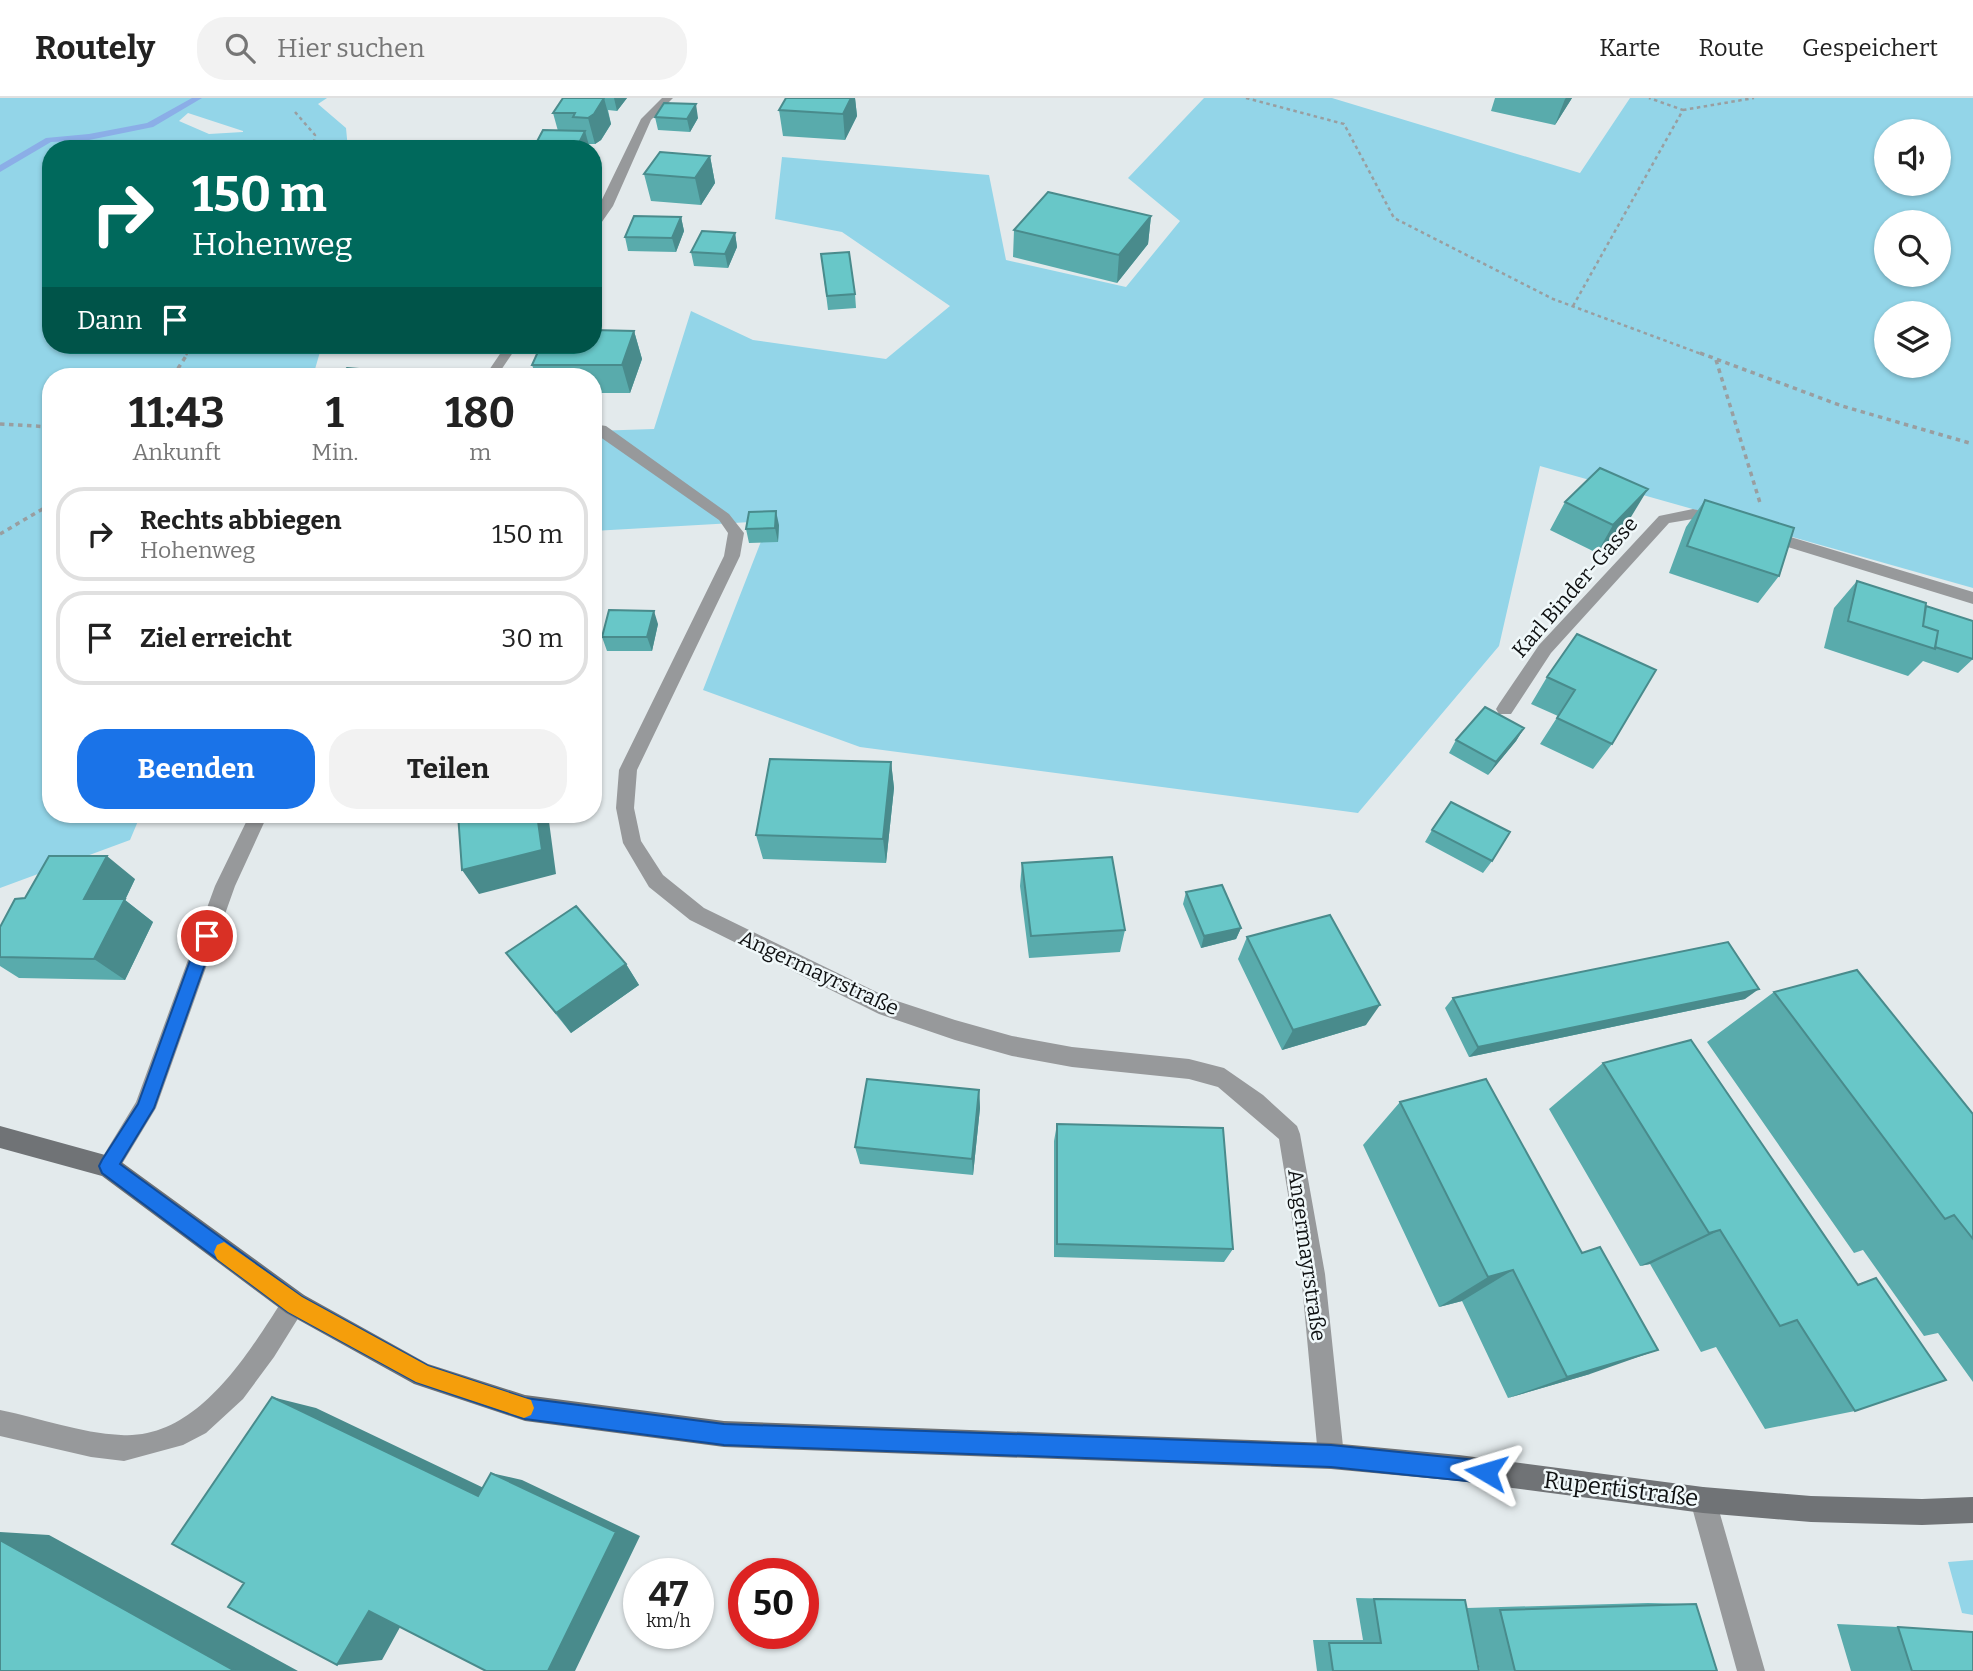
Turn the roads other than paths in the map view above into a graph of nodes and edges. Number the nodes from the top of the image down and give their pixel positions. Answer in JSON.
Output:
{"nodes":[{"id":1,"x":668,"y":98,"type":"edge"},
{"id":2,"x":602,"y":214,"type":"edge"},
{"id":3,"x":602,"y":430,"type":"edge"},
{"id":4,"x":1730,"y":523,"type":"edge"},
{"id":5,"x":1763,"y":534,"type":"edge"},
{"id":6,"x":1973,"y":598,"type":"edge"},
{"id":7,"x":1505,"y":709,"type":"dead end"},
{"id":8,"x":256,"y":823,"type":"edge"},
{"id":9,"x":0,"y":1137,"type":"edge"},
{"id":10,"x":108,"y":1166,"type":"junction"},
{"id":11,"x":295,"y":1304,"type":"junction"},
{"id":12,"x":0,"y":1423,"type":"edge"},
{"id":13,"x":1331,"y":1456,"type":"junction"},
{"id":14,"x":1703,"y":1500,"type":"junction"},
{"id":15,"x":1973,"y":1510,"type":"edge"},
{"id":16,"x":1751,"y":1671,"type":"edge"}],
"edges":[{"from":1,"to":2,"type":"street"},
{"from":3,"to":13,"type":"street","name":"Angermayrstraße"},
{"from":4,"to":7,"type":"street","name":"Karl Binder-Gasse"},
{"from":5,"to":6,"type":"street"},
{"from":8,"to":10,"type":"street"},
{"from":9,"to":10,"type":"main road","name":"Rupertistraße"},
{"from":10,"to":11,"type":"main road","name":"Rupertistraße"},
{"from":11,"to":12,"type":"street"},
{"from":11,"to":13,"type":"main road","name":"Rupertistraße"},
{"from":13,"to":14,"type":"main road","name":"Rupertistraße"},
{"from":14,"to":15,"type":"main road","name":"Rupertistraße"},
{"from":14,"to":16,"type":"street"}]}
